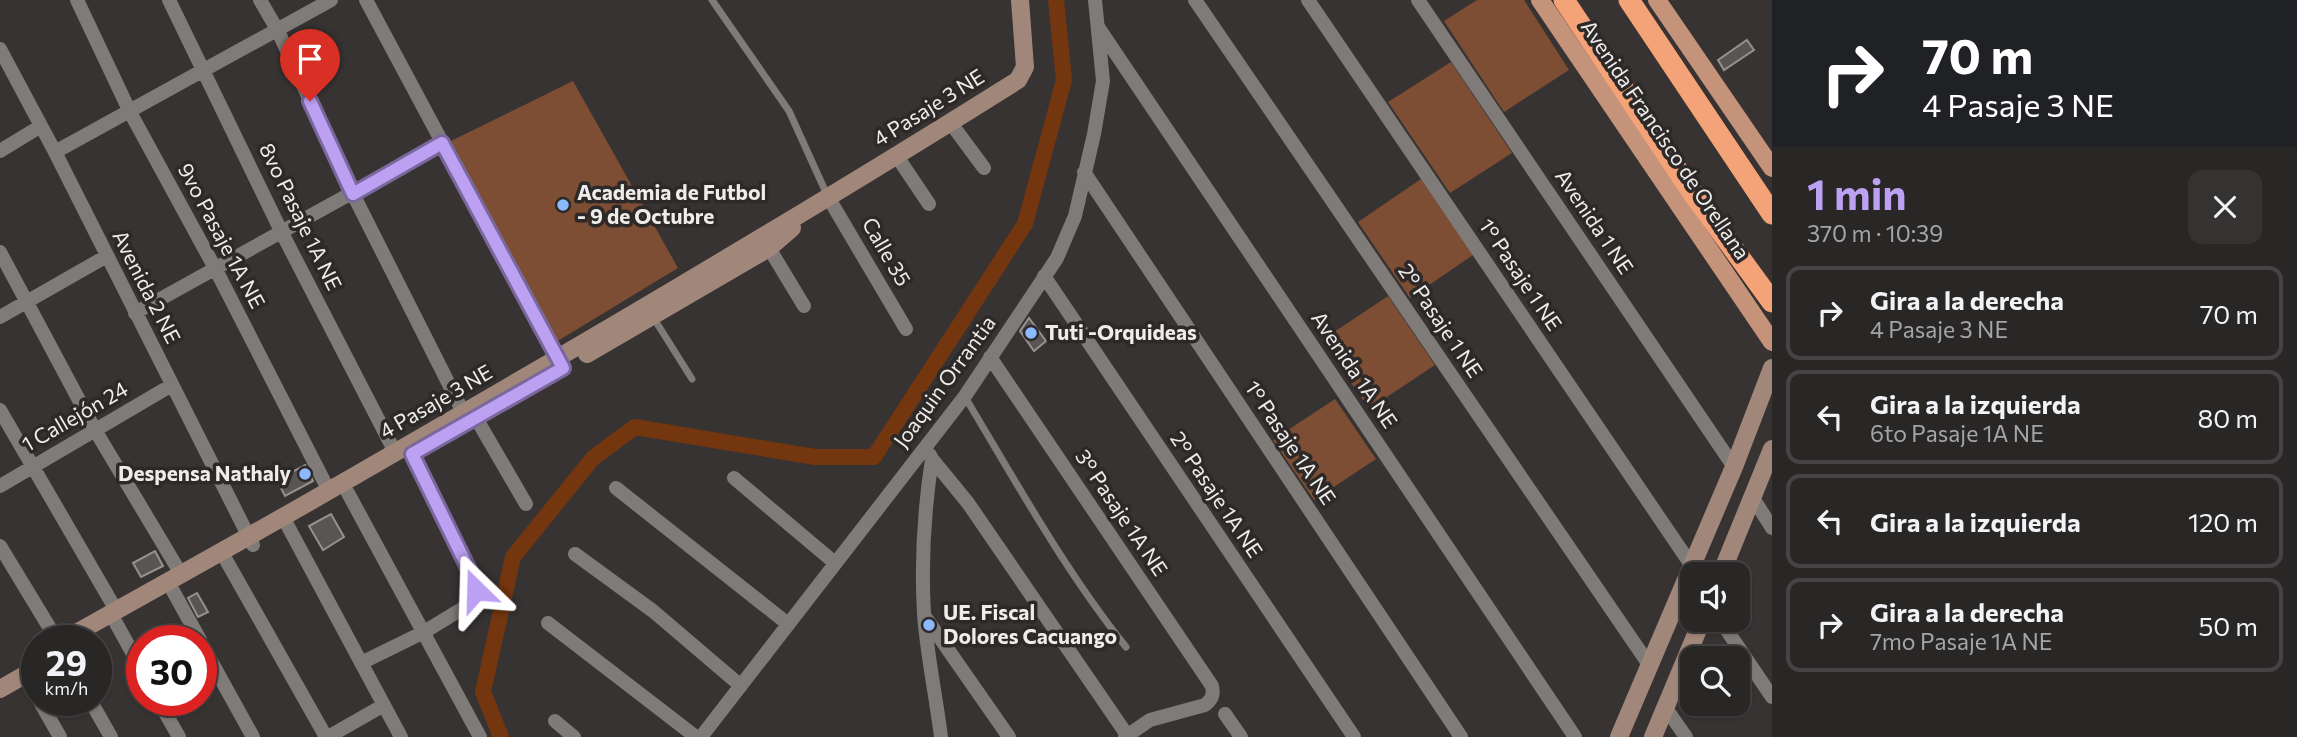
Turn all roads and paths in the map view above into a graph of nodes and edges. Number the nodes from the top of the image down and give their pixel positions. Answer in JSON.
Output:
{"nodes":[{"id":1,"x":77,"y":0,"type":"edge"},
{"id":2,"x":169,"y":0,"type":"edge"},
{"id":3,"x":260,"y":0,"type":"edge"},
{"id":4,"x":331,"y":0,"type":"edge"},
{"id":5,"x":366,"y":0,"type":"edge"},
{"id":6,"x":712,"y":0,"type":"edge"},
{"id":7,"x":1020,"y":0,"type":"edge"},
{"id":8,"x":1095,"y":0,"type":"edge"},
{"id":9,"x":1195,"y":0,"type":"edge"},
{"id":10,"x":1308,"y":0,"type":"edge"},
{"id":11,"x":1418,"y":0,"type":"edge"},
{"id":12,"x":1540,"y":0,"type":"edge"},
{"id":13,"x":1564,"y":0,"type":"edge"},
{"id":14,"x":1629,"y":0,"type":"edge"},
{"id":15,"x":1657,"y":0,"type":"edge"},
{"id":16,"x":1098,"y":26,"type":"junction"},
{"id":17,"x":278,"y":31,"type":"junction"},
{"id":18,"x":0,"y":49,"type":"edge"},
{"id":19,"x":205,"y":71,"type":"junction"},
{"id":20,"x":130,"y":112,"type":"junction"},
{"id":21,"x":950,"y":122,"type":"junction"},
{"id":22,"x":41,"y":126,"type":"junction"},
{"id":23,"x":442,"y":143,"type":"junction"},
{"id":24,"x":0,"y":151,"type":"edge"},
{"id":25,"x":55,"y":152,"type":"junction"},
{"id":26,"x":896,"y":155,"type":"junction"},
{"id":27,"x":984,"y":168,"type":"dead end"},
{"id":28,"x":1772,"y":168,"type":"edge"},
{"id":29,"x":1084,"y":172,"type":"junction"},
{"id":30,"x":353,"y":194,"type":"junction"},
{"id":31,"x":828,"y":197,"type":"junction"},
{"id":32,"x":929,"y":204,"type":"dead end"},
{"id":33,"x":1772,"y":214,"type":"edge"},
{"id":34,"x":282,"y":233,"type":"junction"},
{"id":35,"x":769,"y":248,"type":"junction"},
{"id":36,"x":0,"y":253,"type":"edge"},
{"id":37,"x":107,"y":256,"type":"junction"},
{"id":38,"x":216,"y":270,"type":"junction"},
{"id":39,"x":1044,"y":276,"type":"junction"},
{"id":40,"x":27,"y":302,"type":"junction"},
{"id":41,"x":1772,"y":302,"type":"edge"},
{"id":42,"x":804,"y":306,"type":"dead end"},
{"id":43,"x":135,"y":313,"type":"junction"},
{"id":44,"x":653,"y":316,"type":"junction"},
{"id":45,"x":0,"y":317,"type":"edge"},
{"id":46,"x":906,"y":329,"type":"dead end"},
{"id":47,"x":1772,"y":342,"type":"edge"},
{"id":48,"x":990,"y":357,"type":"junction"},
{"id":49,"x":561,"y":363,"type":"junction"},
{"id":50,"x":1772,"y":368,"type":"edge"},
{"id":51,"x":692,"y":379,"type":"dead end"},
{"id":52,"x":172,"y":385,"type":"junction"},
{"id":53,"x":964,"y":396,"type":"junction"},
{"id":54,"x":0,"y":410,"type":"edge"},
{"id":55,"x":469,"y":415,"type":"junction"},
{"id":56,"x":95,"y":430,"type":"junction"},
{"id":57,"x":1772,"y":449,"type":"edge"},
{"id":58,"x":404,"y":453,"type":"junction"},
{"id":59,"x":928,"y":453,"type":"junction"},
{"id":60,"x":32,"y":467,"type":"junction"},
{"id":61,"x":1734,"y":467,"type":"junction"},
{"id":62,"x":734,"y":478,"type":"dead end"},
{"id":63,"x":0,"y":486,"type":"edge"},
{"id":64,"x":616,"y":488,"type":"dead end"},
{"id":65,"x":328,"y":491,"type":"junction"},
{"id":66,"x":348,"y":493,"type":"junction"},
{"id":67,"x":1753,"y":498,"type":"junction"},
{"id":68,"x":526,"y":505,"type":"dead end"},
{"id":69,"x":285,"y":521,"type":"junction"},
{"id":70,"x":1772,"y":528,"type":"edge"},
{"id":71,"x":251,"y":541,"type":"junction"},
{"id":72,"x":1702,"y":545,"type":"junction"},
{"id":73,"x":0,"y":546,"type":"edge"},
{"id":74,"x":575,"y":554,"type":"dead end"},
{"id":75,"x":226,"y":561,"type":"junction"},
{"id":76,"x":1690,"y":562,"type":"edge"},
{"id":77,"x":1697,"y":562,"type":"edge"},
{"id":78,"x":1713,"y":562,"type":"edge"},
{"id":79,"x":1726,"y":562,"type":"edge"},
{"id":80,"x":835,"y":563,"type":"junction"},
{"id":81,"x":177,"y":583,"type":"junction"},
{"id":82,"x":1680,"y":608,"type":"edge"},
{"id":83,"x":924,"y":616,"type":"junction"},
{"id":84,"x":116,"y":617,"type":"junction"},
{"id":85,"x":548,"y":624,"type":"dead end"},
{"id":86,"x":788,"y":624,"type":"junction"},
{"id":87,"x":48,"y":625,"type":"edge"},
{"id":88,"x":98,"y":625,"type":"edge"},
{"id":89,"x":105,"y":625,"type":"edge"},
{"id":90,"x":194,"y":625,"type":"edge"},
{"id":91,"x":424,"y":632,"type":"junction"},
{"id":92,"x":1697,"y":632,"type":"edge"},
{"id":93,"x":1728,"y":632,"type":"edge"},
{"id":94,"x":126,"y":637,"type":"edge"},
{"id":95,"x":1126,"y":647,"type":"dead end"},
{"id":96,"x":361,"y":663,"type":"junction"},
{"id":97,"x":21,"y":664,"type":"edge"},
{"id":98,"x":1650,"y":666,"type":"junction"},
{"id":99,"x":217,"y":671,"type":"edge"},
{"id":100,"x":0,"y":676,"type":"edge"},
{"id":101,"x":21,"y":677,"type":"edge"},
{"id":102,"x":741,"y":686,"type":"junction"},
{"id":103,"x":0,"y":689,"type":"edge"},
{"id":104,"x":1772,"y":697,"type":"edge"},
{"id":105,"x":384,"y":705,"type":"junction"},
{"id":106,"x":1665,"y":707,"type":"junction"},
{"id":107,"x":1225,"y":714,"type":"dead end"},
{"id":108,"x":48,"y":716,"type":"edge"},
{"id":109,"x":99,"y":716,"type":"edge"},
{"id":110,"x":167,"y":716,"type":"edge"},
{"id":111,"x":555,"y":721,"type":"dead end"},
{"id":112,"x":1126,"y":736,"type":"edge"},
{"id":113,"x":60,"y":737,"type":"edge"},
{"id":114,"x":111,"y":737,"type":"edge"},
{"id":115,"x":179,"y":737,"type":"edge"},
{"id":116,"x":253,"y":737,"type":"edge"},
{"id":117,"x":327,"y":737,"type":"edge"},
{"id":118,"x":401,"y":737,"type":"edge"},
{"id":119,"x":480,"y":737,"type":"edge"},
{"id":120,"x":574,"y":737,"type":"edge"},
{"id":121,"x":696,"y":737,"type":"edge"},
{"id":122,"x":701,"y":737,"type":"edge"},
{"id":123,"x":941,"y":737,"type":"edge"},
{"id":124,"x":1009,"y":737,"type":"edge"},
{"id":125,"x":1241,"y":737,"type":"edge"},
{"id":126,"x":1354,"y":737,"type":"edge"},
{"id":127,"x":1461,"y":737,"type":"edge"},
{"id":128,"x":1574,"y":737,"type":"edge"},
{"id":129,"x":1619,"y":737,"type":"edge"},
{"id":130,"x":1653,"y":737,"type":"edge"},
{"id":131,"x":1686,"y":737,"type":"edge"}],
"edges":[{"from":1,"to":20,"type":"street","name":"9vo Pasaje 1A NE"},
{"from":2,"to":19,"type":"street","name":"8vo Pasaje 1A NE"},
{"from":3,"to":17,"type":"street"},
{"from":4,"to":17,"type":"street"},
{"from":5,"to":23,"type":"street"},
{"from":6,"to":31,"type":"lane"},
{"from":7,"to":21,"type":"street","name":"4 Pasaje 3 NE"},
{"from":8,"to":16,"type":"street","name":"Joaquin Orrantia"},
{"from":9,"to":98,"type":"street","name":"2° Pasaje 1 NE"},
{"from":10,"to":76,"type":"street","name":"1° Pasaje 1 NE"},
{"from":11,"to":61,"type":"street","name":"Avenida 1 NE"},
{"from":12,"to":47,"type":"main road","name":"Avenida Francisco de Orellana"},
{"from":13,"to":41,"type":"highway","name":"Avenida Francisco de Orellana"},
{"from":14,"to":33,"type":"highway"},
{"from":15,"to":28,"type":"main road"},
{"from":16,"to":29,"type":"street","name":"Joaquin Orrantia"},
{"from":16,"to":128,"type":"street","name":"Avenida 1A NE"},
{"from":17,"to":19,"type":"street"},
{"from":17,"to":30,"type":"street"},
{"from":18,"to":22,"type":"street","name":"Avenida 2 NE"},
{"from":19,"to":20,"type":"street"},
{"from":19,"to":34,"type":"street","name":"8vo Pasaje 1A NE"},
{"from":20,"to":25,"type":"street"},
{"from":20,"to":38,"type":"street","name":"9vo Pasaje 1A NE"},
{"from":21,"to":26,"type":"street","name":"4 Pasaje 3 NE"},
{"from":21,"to":27,"type":"street"},
{"from":22,"to":24,"type":"street"},
{"from":22,"to":25,"type":"street","name":"Avenida 2 NE"},
{"from":23,"to":30,"type":"street"},
{"from":23,"to":49,"type":"street"},
{"from":25,"to":37,"type":"street","name":"Avenida 2 NE"},
{"from":26,"to":31,"type":"street","name":"4 Pasaje 3 NE"},
{"from":26,"to":32,"type":"street"},
{"from":29,"to":39,"type":"street","name":"Joaquin Orrantia"},
{"from":29,"to":127,"type":"street","name":"1° Pasaje 1A NE"},
{"from":30,"to":34,"type":"street"},
{"from":30,"to":55,"type":"street"},
{"from":31,"to":35,"type":"street","name":"4 Pasaje 3 NE"},
{"from":31,"to":46,"type":"street","name":"Calle 35"},
{"from":31,"to":49,"type":"street","name":"4 Pasaje 3 NE"},
{"from":34,"to":38,"type":"street"},
{"from":34,"to":58,"type":"street","name":"8vo Pasaje 1A NE"},
{"from":35,"to":42,"type":"street"},
{"from":35,"to":44,"type":"street","name":"4 Pasaje 3 NE"},
{"from":36,"to":40,"type":"street"},
{"from":37,"to":40,"type":"street"},
{"from":37,"to":43,"type":"street","name":"Avenida 2 NE"},
{"from":38,"to":43,"type":"street"},
{"from":38,"to":65,"type":"street","name":"9vo Pasaje 1A NE"},
{"from":39,"to":48,"type":"street","name":"Joaquin Orrantia"},
{"from":39,"to":126,"type":"street","name":"2° Pasaje 1A NE"},
{"from":40,"to":45,"type":"street"},
{"from":40,"to":56,"type":"street"},
{"from":43,"to":52,"type":"street","name":"Avenida 2 NE"},
{"from":44,"to":49,"type":"street","name":"4 Pasaje 3 NE"},
{"from":44,"to":51,"type":"lane"},
{"from":48,"to":53,"type":"street","name":"Joaquin Orrantia"},
{"from":48,"to":112,"type":"street","name":"3° Pasaje 1A NE"},
{"from":49,"to":55,"type":"street","name":"4 Pasaje 3 NE"},
{"from":50,"to":61,"type":"street"},
{"from":52,"to":56,"type":"street","name":"1 Callejón 24"},
{"from":52,"to":71,"type":"street","name":"Avenida 2 NE"},
{"from":53,"to":59,"type":"street","name":"Joaquin Orrantia"},
{"from":53,"to":95,"type":"lane"},
{"from":54,"to":60,"type":"street"},
{"from":55,"to":58,"type":"street","name":"4 Pasaje 3 NE"},
{"from":55,"to":68,"type":"street"},
{"from":56,"to":60,"type":"street","name":"1 Callejón 24"},
{"from":56,"to":81,"type":"street"},
{"from":57,"to":67,"type":"street"},
{"from":58,"to":65,"type":"street","name":"4 Pasaje 3 NE"},
{"from":58,"to":66,"type":"street","name":"4 Pasaje 3 NE"},
{"from":58,"to":91,"type":"street","name":"8vo Pasaje 1A NE"},
{"from":59,"to":80,"type":"street","name":"Joaquin Orrantia"},
{"from":59,"to":83,"type":"street"},
{"from":59,"to":112,"type":"street"},
{"from":60,"to":63,"type":"street","name":"1 Callejón 24"},
{"from":60,"to":84,"type":"street"},
{"from":61,"to":72,"type":"street"},
{"from":62,"to":80,"type":"street"},
{"from":64,"to":86,"type":"street"},
{"from":65,"to":69,"type":"street","name":"4 Pasaje 3 NE"},
{"from":66,"to":69,"type":"street","name":"4 Pasaje 3 NE"},
{"from":66,"to":91,"type":"street"},
{"from":67,"to":70,"type":"street"},
{"from":67,"to":79,"type":"street"},
{"from":69,"to":71,"type":"street","name":"4 Pasaje 3 NE"},
{"from":69,"to":96,"type":"street"},
{"from":71,"to":75,"type":"street","name":"4 Pasaje 3 NE"},
{"from":71,"to":81,"type":"street","name":"4 Pasaje 3 NE"},
{"from":72,"to":77,"type":"street"},
{"from":72,"to":78,"type":"street"},
{"from":73,"to":87,"type":"street"},
{"from":74,"to":102,"type":"street"},
{"from":75,"to":81,"type":"street","name":"4 Pasaje 3 NE"},
{"from":75,"to":117,"type":"street"},
{"from":80,"to":86,"type":"street","name":"Joaquin Orrantia"},
{"from":81,"to":84,"type":"street","name":"4 Pasaje 3 NE"},
{"from":81,"to":90,"type":"street"},
{"from":82,"to":98,"type":"street"},
{"from":83,"to":123,"type":"street"},
{"from":83,"to":124,"type":"street"},
{"from":84,"to":88,"type":"street","name":"4 Pasaje 3 NE"},
{"from":84,"to":89,"type":"street","name":"4 Pasaje 3 NE"},
{"from":84,"to":94,"type":"street"},
{"from":85,"to":121,"type":"street"},
{"from":86,"to":102,"type":"street","name":"Joaquin Orrantia"},
{"from":91,"to":96,"type":"street","name":"8vo Pasaje 1A NE"},
{"from":91,"to":119,"type":"street"},
{"from":92,"to":106,"type":"street"},
{"from":93,"to":104,"type":"street"},
{"from":96,"to":105,"type":"street"},
{"from":97,"to":100,"type":"street"},
{"from":98,"to":129,"type":"street"},
{"from":99,"to":116,"type":"street"},
{"from":101,"to":103,"type":"street"},
{"from":102,"to":122,"type":"street","name":"Joaquin Orrantia"},
{"from":105,"to":117,"type":"street"},
{"from":105,"to":118,"type":"street"},
{"from":106,"to":130,"type":"street"},
{"from":106,"to":131,"type":"street"},
{"from":107,"to":125,"type":"street"},
{"from":108,"to":113,"type":"street"},
{"from":109,"to":114,"type":"street"},
{"from":110,"to":115,"type":"street"},
{"from":111,"to":120,"type":"street"}]}
